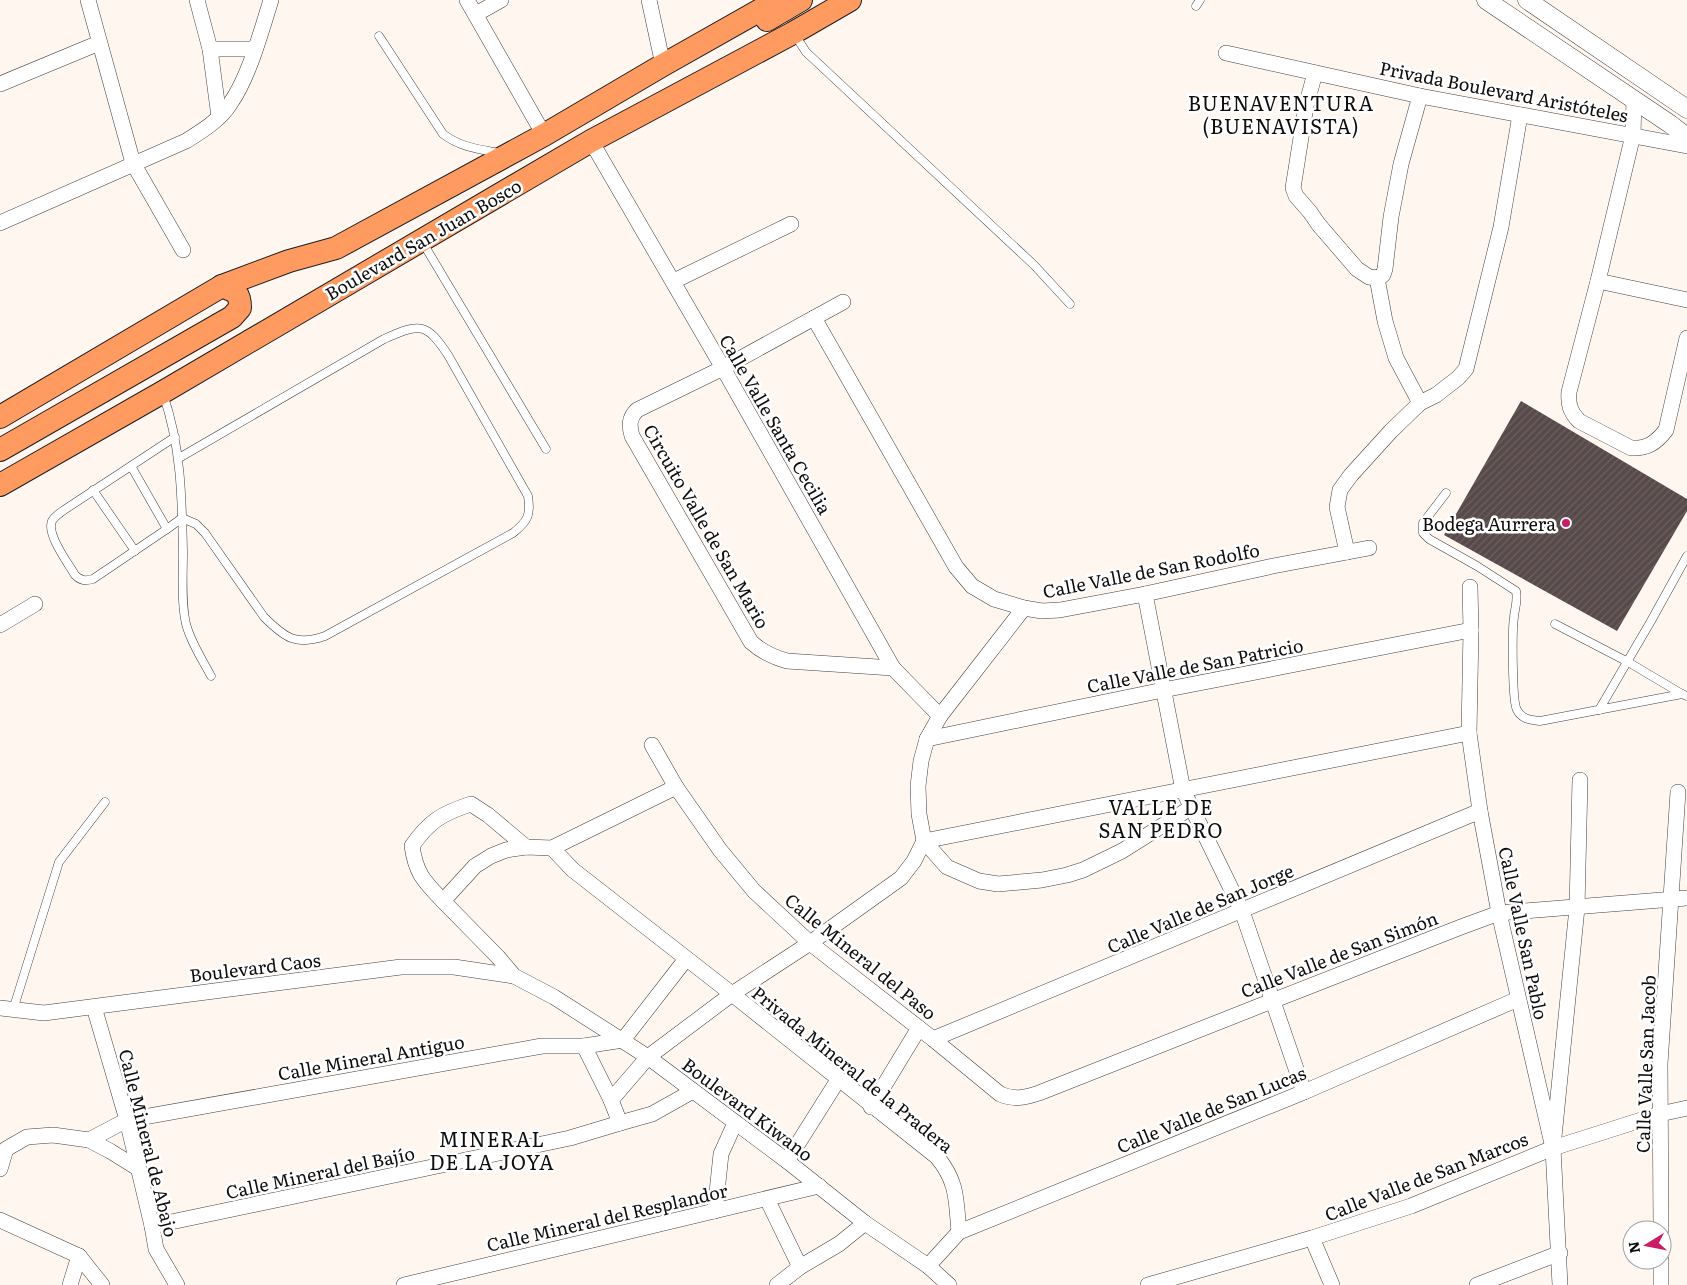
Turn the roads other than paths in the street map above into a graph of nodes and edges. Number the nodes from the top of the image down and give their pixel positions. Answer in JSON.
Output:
{"nodes":[{"id":1,"x":88,"y":0,"type":"edge"},
{"id":2,"x":197,"y":0,"type":"edge"},
{"id":3,"x":271,"y":0,"type":"edge"},
{"id":4,"x":467,"y":0,"type":"edge"},
{"id":5,"x":501,"y":0,"type":"edge"},
{"id":6,"x":649,"y":0,"type":"edge"},
{"id":7,"x":801,"y":0,"type":"edge"},
{"id":8,"x":850,"y":0,"type":"edge"},
{"id":9,"x":1486,"y":0,"type":"edge"},
{"id":10,"x":1527,"y":0,"type":"edge"},
{"id":11,"x":779,"y":6,"type":"edge"},
{"id":12,"x":476,"y":14,"type":"junction"},
{"id":13,"x":794,"y":33,"type":"junction"},
{"id":14,"x":379,"y":36,"type":"dead end"},
{"id":15,"x":99,"y":42,"type":"junction"},
{"id":16,"x":210,"y":48,"type":"junction"},
{"id":17,"x":255,"y":49,"type":"junction"},
{"id":18,"x":1226,"y":53,"type":"dead end"},
{"id":19,"x":663,"y":65,"type":"junction"},
{"id":20,"x":1315,"y":73,"type":"junction"},
{"id":21,"x":0,"y":84,"type":"edge"},
{"id":22,"x":1420,"y":96,"type":"junction"},
{"id":23,"x":1634,"y":99,"type":"junction"},
{"id":24,"x":1687,"y":109,"type":"edge"},
{"id":25,"x":1520,"y":115,"type":"junction"},
{"id":26,"x":219,"y":116,"type":"junction"},
{"id":27,"x":544,"y":135,"type":"junction"},
{"id":28,"x":1633,"y":135,"type":"junction"},
{"id":29,"x":1687,"y":136,"type":"edge"},
{"id":30,"x":591,"y":141,"type":"junction"},
{"id":31,"x":1687,"y":146,"type":"edge"},
{"id":32,"x":508,"y":154,"type":"junction"},
{"id":33,"x":132,"y":163,"type":"junction"},
{"id":34,"x":0,"y":223,"type":"edge"},
{"id":35,"x":791,"y":224,"type":"dead end"},
{"id":36,"x":421,"y":241,"type":"junction"},
{"id":37,"x":183,"y":250,"type":"dead end"},
{"id":38,"x":1377,"y":278,"type":"junction"},
{"id":39,"x":674,"y":281,"type":"junction"},
{"id":40,"x":1598,"y":281,"type":"junction"},
{"id":41,"x":222,"y":286,"type":"junction"},
{"id":42,"x":1687,"y":300,"type":"edge"},
{"id":43,"x":843,"y":302,"type":"dead end"},
{"id":44,"x":1070,"y":304,"type":"dead end"},
{"id":45,"x":814,"y":318,"type":"junction"},
{"id":46,"x":1687,"y":338,"type":"edge"},
{"id":47,"x":723,"y":368,"type":"junction"},
{"id":48,"x":163,"y":392,"type":"junction"},
{"id":49,"x":1420,"y":403,"type":"junction"},
{"id":50,"x":0,"y":417,"type":"edge"},
{"id":51,"x":175,"y":437,"type":"junction"},
{"id":52,"x":546,"y":449,"type":"dead end"},
{"id":53,"x":0,"y":450,"type":"edge"},
{"id":54,"x":179,"y":458,"type":"junction"},
{"id":55,"x":130,"y":466,"type":"junction"},
{"id":56,"x":0,"y":485,"type":"edge"},
{"id":57,"x":93,"y":490,"type":"junction"},
{"id":58,"x":1446,"y":493,"type":"dead end"},
{"id":59,"x":182,"y":518,"type":"junction"},
{"id":60,"x":167,"y":529,"type":"junction"},
{"id":61,"x":1369,"y":548,"type":"dead end"},
{"id":62,"x":134,"y":551,"type":"junction"},
{"id":63,"x":1347,"y":552,"type":"junction"},
{"id":64,"x":1687,"y":556,"type":"edge"},
{"id":65,"x":1470,"y":587,"type":"dead end"},
{"id":66,"x":1145,"y":594,"type":"junction"},
{"id":67,"x":35,"y":604,"type":"dead end"},
{"id":68,"x":1024,"y":608,"type":"junction"},
{"id":69,"x":1555,"y":624,"type":"dead end"},
{"id":70,"x":0,"y":625,"type":"edge"},
{"id":71,"x":1471,"y":630,"type":"junction"},
{"id":72,"x":1628,"y":662,"type":"junction"},
{"id":73,"x":893,"y":668,"type":"junction"},
{"id":74,"x":211,"y":676,"type":"dead end"},
{"id":75,"x":1163,"y":690,"type":"junction"},
{"id":76,"x":1684,"y":695,"type":"edge"},
{"id":77,"x":1599,"y":710,"type":"junction"},
{"id":78,"x":940,"y":716,"type":"junction"},
{"id":79,"x":1469,"y":732,"type":"junction"},
{"id":80,"x":927,"y":739,"type":"junction"},
{"id":81,"x":652,"y":745,"type":"dead end"},
{"id":82,"x":1580,"y":780,"type":"dead end"},
{"id":83,"x":676,"y":787,"type":"junction"},
{"id":84,"x":1184,"y":790,"type":"junction"},
{"id":85,"x":1678,"y":792,"type":"dead end"},
{"id":86,"x":105,"y":802,"type":"dead end"},
{"id":87,"x":1192,"y":808,"type":"junction"},
{"id":88,"x":1480,"y":811,"type":"junction"},
{"id":89,"x":924,"y":841,"type":"junction"},
{"id":90,"x":526,"y":846,"type":"junction"},
{"id":91,"x":552,"y":848,"type":"junction"},
{"id":92,"x":1687,"y":898,"type":"edge"},
{"id":93,"x":1671,"y":899,"type":"junction"},
{"id":94,"x":442,"y":901,"type":"junction"},
{"id":95,"x":1577,"y":908,"type":"junction"},
{"id":96,"x":1242,"y":911,"type":"junction"},
{"id":97,"x":1499,"y":913,"type":"junction"},
{"id":98,"x":810,"y":943,"type":"junction"},
{"id":99,"x":686,"y":958,"type":"junction"},
{"id":100,"x":514,"y":976,"type":"junction"},
{"id":101,"x":732,"y":994,"type":"junction"},
{"id":102,"x":1518,"y":999,"type":"junction"},
{"id":103,"x":1272,"y":1001,"type":"junction"},
{"id":104,"x":94,"y":1007,"type":"junction"},
{"id":105,"x":6,"y":1009,"type":"edge"},
{"id":106,"x":919,"y":1028,"type":"junction"},
{"id":107,"x":933,"y":1039,"type":"junction"},
{"id":108,"x":623,"y":1040,"type":"junction"},
{"id":109,"x":584,"y":1046,"type":"junction"},
{"id":110,"x":648,"y":1057,"type":"junction"},
{"id":111,"x":838,"y":1080,"type":"junction"},
{"id":112,"x":693,"y":1091,"type":"junction"},
{"id":113,"x":1304,"y":1092,"type":"junction"},
{"id":114,"x":1017,"y":1098,"type":"joint"},
{"id":115,"x":610,"y":1100,"type":"junction"},
{"id":116,"x":871,"y":1106,"type":"junction"},
{"id":117,"x":1687,"y":1108,"type":"edge"},
{"id":118,"x":1660,"y":1114,"type":"junction"},
{"id":119,"x":127,"y":1120,"type":"junction"},
{"id":120,"x":620,"y":1123,"type":"junction"},
{"id":121,"x":736,"y":1123,"type":"junction"},
{"id":122,"x":89,"y":1140,"type":"junction"},
{"id":123,"x":1553,"y":1148,"type":"junction"},
{"id":124,"x":786,"y":1161,"type":"junction"},
{"id":125,"x":0,"y":1169,"type":"edge"},
{"id":126,"x":138,"y":1169,"type":"junction"},
{"id":127,"x":819,"y":1186,"type":"junction"},
{"id":128,"x":767,"y":1199,"type":"junction"},
{"id":129,"x":715,"y":1211,"type":"junction"},
{"id":130,"x":0,"y":1220,"type":"edge"},
{"id":131,"x":1661,"y":1220,"type":"edge"},
{"id":132,"x":865,"y":1223,"type":"junction"},
{"id":133,"x":152,"y":1226,"type":"junction"},
{"id":134,"x":959,"y":1232,"type":"junction"},
{"id":135,"x":1312,"y":1238,"type":"junction"},
{"id":136,"x":1560,"y":1253,"type":"junction"},
{"id":137,"x":79,"y":1256,"type":"junction"},
{"id":138,"x":928,"y":1266,"type":"junction"},
{"id":139,"x":800,"y":1267,"type":"junction"},
{"id":140,"x":1661,"y":1270,"type":"edge"},
{"id":141,"x":70,"y":1285,"type":"edge"},
{"id":142,"x":102,"y":1285,"type":"edge"},
{"id":143,"x":176,"y":1285,"type":"edge"},
{"id":144,"x":404,"y":1285,"type":"edge"},
{"id":145,"x":777,"y":1285,"type":"edge"},
{"id":146,"x":949,"y":1285,"type":"edge"},
{"id":147,"x":1148,"y":1285,"type":"edge"},
{"id":148,"x":1332,"y":1285,"type":"edge"},
{"id":149,"x":1477,"y":1285,"type":"edge"},
{"id":150,"x":1560,"y":1285,"type":"edge"},
{"id":151,"x":1661,"y":1285,"type":"edge"}],
"edges":[{"from":1,"to":15,"type":"street"},
{"from":2,"to":16,"type":"street"},
{"from":3,"to":17,"type":"street"},
{"from":4,"to":12,"type":"street"},
{"from":5,"to":12,"type":"street"},
{"from":6,"to":19,"type":"street"},
{"from":7,"to":11,"type":"main road","name":"Boulevard San Juan Bosco"},
{"from":8,"to":13,"type":"main road","name":"Boulevard San Juan Bosco"},
{"from":9,"to":23,"type":"street"},
{"from":10,"to":24,"type":"street"},
{"from":11,"to":13,"type":"main road"},
{"from":11,"to":19,"type":"main road","name":"Boulevard San Juan Bosco"},
{"from":12,"to":27,"type":"street"},
{"from":13,"to":30,"type":"main road","name":"Boulevard San Juan Bosco"},
{"from":13,"to":44,"type":"lane"},
{"from":14,"to":32,"type":"lane"},
{"from":15,"to":21,"type":"street"},
{"from":15,"to":33,"type":"street"},
{"from":16,"to":17,"type":"street"},
{"from":16,"to":26,"type":"street"},
{"from":17,"to":26,"type":"street"},
{"from":18,"to":20,"type":"street","name":"Privada Boulevard Aristóteles"},
{"from":19,"to":27,"type":"main road","name":"Boulevard San Juan Bosco"},
{"from":20,"to":22,"type":"street","name":"Privada Boulevard Aristóteles"},
{"from":20,"to":38,"type":"street"},
{"from":22,"to":25,"type":"street","name":"Privada Boulevard Aristóteles"},
{"from":22,"to":38,"type":"street"},
{"from":23,"to":28,"type":"street"},
{"from":23,"to":29,"type":"street"},
{"from":25,"to":28,"type":"street","name":"Privada Boulevard Aristóteles"},
{"from":25,"to":49,"type":"street"},
{"from":26,"to":33,"type":"street"},
{"from":27,"to":32,"type":"main road","name":"Boulevard San Juan Bosco"},
{"from":28,"to":31,"type":"street","name":"Privada Boulevard Aristóteles"},
{"from":28,"to":40,"type":"street"},
{"from":30,"to":36,"type":"main road","name":"Boulevard San Juan Bosco"},
{"from":30,"to":39,"type":"street","name":"Calle Valle Santa Cecilia"},
{"from":32,"to":41,"type":"main road","name":"Boulevard San Juan Bosco"},
{"from":33,"to":34,"type":"street"},
{"from":33,"to":37,"type":"street"},
{"from":35,"to":39,"type":"street"},
{"from":36,"to":48,"type":"main road","name":"Boulevard San Juan Bosco"},
{"from":36,"to":52,"type":"lane"},
{"from":38,"to":49,"type":"street"},
{"from":39,"to":47,"type":"street","name":"Calle Valle Santa Cecilia"},
{"from":40,"to":42,"type":"street"},
{"from":40,"to":46,"type":"street"},
{"from":41,"to":50,"type":"main road","name":"Boulevard San Juan Bosco"},
{"from":41,"to":53,"type":"main road"},
{"from":43,"to":45,"type":"street","name":"Circuito Valle de San Mario"},
{"from":45,"to":47,"type":"street","name":"Circuito Valle de San Mario"},
{"from":45,"to":68,"type":"street"},
{"from":47,"to":73,"type":"street","name":"Calle Valle Santa Cecilia"},
{"from":47,"to":73,"type":"street","name":"Circuito Valle de San Mario"},
{"from":48,"to":51,"type":"lane"},
{"from":48,"to":56,"type":"main road","name":"Boulevard San Juan Bosco"},
{"from":49,"to":63,"type":"street"},
{"from":51,"to":54,"type":"lane"},
{"from":51,"to":55,"type":"lane"},
{"from":54,"to":59,"type":"lane"},
{"from":54,"to":59,"type":"lane"},
{"from":55,"to":57,"type":"lane"},
{"from":55,"to":60,"type":"lane"},
{"from":57,"to":62,"type":"lane"},
{"from":57,"to":62,"type":"lane"},
{"from":58,"to":77,"type":"lane"},
{"from":59,"to":60,"type":"lane"},
{"from":59,"to":74,"type":"lane"},
{"from":60,"to":62,"type":"lane"},
{"from":61,"to":63,"type":"street","name":"Calle Valle de San Rodolfo"},
{"from":63,"to":66,"type":"street","name":"Calle Valle de San Rodolfo"},
{"from":64,"to":72,"type":"lane"},
{"from":65,"to":71,"type":"street","name":"Calle Valle San Pablo"},
{"from":66,"to":68,"type":"street","name":"Calle Valle de San Rodolfo"},
{"from":66,"to":75,"type":"street"},
{"from":67,"to":70,"type":"street"},
{"from":68,"to":78,"type":"street","name":"Calle Valle de San Rodolfo"},
{"from":69,"to":72,"type":"lane"},
{"from":71,"to":75,"type":"street","name":"Calle Valle de San Patricio"},
{"from":71,"to":79,"type":"street","name":"Calle Valle San Pablo"},
{"from":72,"to":76,"type":"lane"},
{"from":72,"to":77,"type":"lane"},
{"from":73,"to":78,"type":"street","name":"Calle Valle Santa Cecilia"},
{"from":75,"to":80,"type":"street","name":"Calle Valle de San Patricio"},
{"from":75,"to":84,"type":"street"},
{"from":76,"to":77,"type":"lane"},
{"from":78,"to":80,"type":"street","name":"Calle Valle de San Rodolfo"},
{"from":79,"to":84,"type":"street"},
{"from":79,"to":88,"type":"street","name":"Calle Valle San Pablo"},
{"from":80,"to":89,"type":"street","name":"Calle Valle de San Rodolfo"},
{"from":81,"to":83,"type":"street","name":"Calle Mineral del Paso"},
{"from":82,"to":95,"type":"street"},
{"from":83,"to":91,"type":"street"},
{"from":83,"to":98,"type":"street","name":"Calle Mineral del Paso"},
{"from":84,"to":87,"type":"street"},
{"from":84,"to":89,"type":"street"},
{"from":85,"to":93,"type":"street","name":"Calle Valle San Jacob"},
{"from":86,"to":105,"type":"lane"},
{"from":87,"to":89,"type":"street"},
{"from":87,"to":96,"type":"street"},
{"from":88,"to":96,"type":"street","name":"Calle Valle de San Jorge"},
{"from":88,"to":97,"type":"street","name":"Calle Valle San Pablo"},
{"from":89,"to":98,"type":"street"},
{"from":90,"to":91,"type":"street"},
{"from":90,"to":94,"type":"street"},
{"from":90,"to":94,"type":"street"},
{"from":91,"to":99,"type":"street","name":"Privada Mineral de la Pradera"},
{"from":92,"to":93,"type":"street","name":"Calle Valle de San Simón"},
{"from":93,"to":95,"type":"street","name":"Calle Valle de San Simón"},
{"from":93,"to":118,"type":"street","name":"Calle Valle San Jacob"},
{"from":94,"to":100,"type":"street"},
{"from":95,"to":97,"type":"street","name":"Calle Valle de San Simón"},
{"from":95,"to":123,"type":"street"},
{"from":96,"to":103,"type":"street"},
{"from":96,"to":107,"type":"street","name":"Calle Valle de San Jorge"},
{"from":97,"to":102,"type":"street","name":"Calle Valle San Pablo"},
{"from":97,"to":103,"type":"street","name":"Calle Valle de San Simón"},
{"from":98,"to":101,"type":"street"},
{"from":98,"to":106,"type":"street","name":"Calle Mineral del Paso"},
{"from":99,"to":101,"type":"street","name":"Privada Mineral de la Pradera"},
{"from":99,"to":108,"type":"street"},
{"from":100,"to":104,"type":"street","name":"Boulevard Caos"},
{"from":100,"to":108,"type":"street","name":"Boulevard Kiwano"},
{"from":101,"to":110,"type":"street"},
{"from":101,"to":111,"type":"street","name":"Privada Mineral de la Pradera"},
{"from":102,"to":113,"type":"street","name":"Calle Valle de San Lucas"},
{"from":102,"to":123,"type":"street","name":"Calle Valle San Pablo"},
{"from":103,"to":113,"type":"street"},
{"from":103,"to":114,"type":"street","name":"Calle Valle de San Simón"},
{"from":104,"to":105,"type":"street","name":"Boulevard Caos"},
{"from":104,"to":119,"type":"street","name":"Calle Mineral de Abajo"},
{"from":106,"to":107,"type":"street","name":"Calle Mineral del Paso"},
{"from":106,"to":116,"type":"street"},
{"from":107,"to":114,"type":"street","name":"Calle Mineral del Paso"},
{"from":108,"to":109,"type":"street","name":"Calle Mineral Antiguo"},
{"from":108,"to":110,"type":"street","name":"Boulevard Kiwano"},
{"from":109,"to":115,"type":"street"},
{"from":109,"to":119,"type":"street","name":"Calle Mineral Antiguo"},
{"from":110,"to":112,"type":"street","name":"Boulevard Kiwano"},
{"from":110,"to":115,"type":"street"},
{"from":111,"to":116,"type":"street","name":"Privada Mineral de la Pradera"},
{"from":111,"to":124,"type":"street"},
{"from":112,"to":120,"type":"street","name":"Calle Mineral del Bajío"},
{"from":112,"to":121,"type":"street","name":"Boulevard Kiwano"},
{"from":113,"to":134,"type":"street","name":"Calle Valle de San Lucas"},
{"from":115,"to":120,"type":"street"},
{"from":116,"to":134,"type":"street","name":"Privada Mineral de la Pradera"},
{"from":117,"to":118,"type":"street","name":"Calle Valle de San Marcos"},
{"from":118,"to":123,"type":"street","name":"Calle Valle de San Marcos"},
{"from":118,"to":131,"type":"street","name":"Calle Valle San Jacob"},
{"from":119,"to":122,"type":"street","name":"Calle Mineral Antiguo"},
{"from":119,"to":126,"type":"street","name":"Calle Mineral de Abajo"},
{"from":120,"to":133,"type":"street","name":"Calle Mineral del Bajío"},
{"from":121,"to":124,"type":"street","name":"Boulevard Kiwano"},
{"from":121,"to":129,"type":"street"},
{"from":122,"to":125,"type":"street"},
{"from":122,"to":126,"type":"street"},
{"from":123,"to":135,"type":"street","name":"Calle Valle de San Marcos"},
{"from":123,"to":136,"type":"street","name":"Calle Valle San Pablo"},
{"from":124,"to":127,"type":"street","name":"Boulevard Kiwano"},
{"from":126,"to":133,"type":"street","name":"Calle Mineral de Abajo"},
{"from":127,"to":128,"type":"street","name":"Calle Mineral del Resplandor"},
{"from":127,"to":132,"type":"street","name":"Boulevard Kiwano"},
{"from":128,"to":129,"type":"street","name":"Calle Mineral del Resplandor"},
{"from":128,"to":139,"type":"street"},
{"from":129,"to":144,"type":"street","name":"Calle Mineral del Resplandor"},
{"from":130,"to":137,"type":"street"},
{"from":132,"to":138,"type":"street","name":"Boulevard Kiwano"},
{"from":132,"to":139,"type":"street"},
{"from":133,"to":143,"type":"street","name":"Calle Mineral de Abajo"},
{"from":134,"to":138,"type":"street","name":"Calle Valle de San Lucas"},
{"from":135,"to":147,"type":"street","name":"Calle Valle de San Marcos"},
{"from":135,"to":148,"type":"street"},
{"from":136,"to":149,"type":"street"},
{"from":136,"to":150,"type":"street","name":"Calle Valle San Pablo"},
{"from":137,"to":141,"type":"street"},
{"from":137,"to":142,"type":"street"},
{"from":138,"to":146,"type":"street","name":"Boulevard Kiwano"},
{"from":139,"to":145,"type":"street"},
{"from":140,"to":151,"type":"street"}]}
